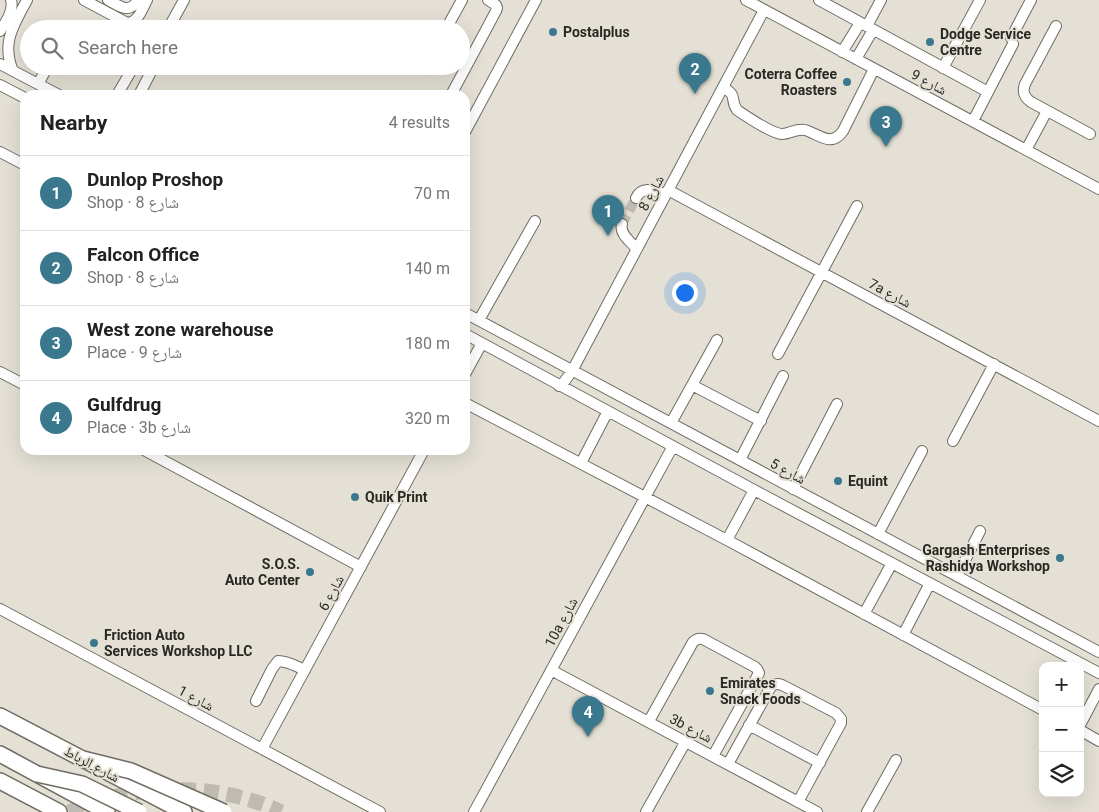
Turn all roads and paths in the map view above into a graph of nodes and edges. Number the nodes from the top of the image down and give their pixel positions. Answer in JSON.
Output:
{"nodes":[{"id":1,"x":11,"y":0,"type":"edge"},
{"id":2,"x":27,"y":0,"type":"edge"},
{"id":3,"x":84,"y":0,"type":"edge"},
{"id":4,"x":108,"y":0,"type":"edge"},
{"id":5,"x":138,"y":0,"type":"edge"},
{"id":6,"x":147,"y":0,"type":"edge"},
{"id":7,"x":184,"y":0,"type":"edge"},
{"id":8,"x":462,"y":0,"type":"edge"},
{"id":9,"x":488,"y":0,"type":"edge"},
{"id":10,"x":536,"y":0,"type":"edge"},
{"id":11,"x":746,"y":0,"type":"edge"},
{"id":12,"x":819,"y":0,"type":"edge"},
{"id":13,"x":881,"y":0,"type":"edge"},
{"id":14,"x":980,"y":0,"type":"edge"},
{"id":15,"x":1029,"y":1,"type":"edge"},
{"id":16,"x":764,"y":10,"type":"junction"},
{"id":17,"x":121,"y":20,"type":"edge"},
{"id":18,"x":136,"y":20,"type":"edge"},
{"id":19,"x":173,"y":20,"type":"edge"},
{"id":20,"x":451,"y":20,"type":"edge"},
{"id":21,"x":867,"y":26,"type":"junction"},
{"id":22,"x":1056,"y":26,"type":"dead end"},
{"id":23,"x":0,"y":31,"type":"edge"},
{"id":24,"x":842,"y":52,"type":"junction"},
{"id":25,"x":856,"y":59,"type":"junction"},
{"id":26,"x":470,"y":60,"type":"edge"},
{"id":27,"x":0,"y":64,"type":"edge"},
{"id":28,"x":943,"y":68,"type":"junction"},
{"id":29,"x":874,"y":69,"type":"junction"},
{"id":30,"x":13,"y":70,"type":"junction"},
{"id":31,"x":20,"y":74,"type":"edge"},
{"id":32,"x":22,"y":75,"type":"edge"},
{"id":33,"x":43,"y":75,"type":"edge"},
{"id":34,"x":129,"y":75,"type":"edge"},
{"id":35,"x":149,"y":75,"type":"edge"},
{"id":36,"x":462,"y":75,"type":"edge"},
{"id":37,"x":38,"y":84,"type":"junction"},
{"id":38,"x":0,"y":85,"type":"edge"},
{"id":39,"x":723,"y":87,"type":"junction"},
{"id":40,"x":49,"y":90,"type":"edge"},
{"id":41,"x":120,"y":90,"type":"edge"},
{"id":42,"x":142,"y":90,"type":"edge"},
{"id":43,"x":454,"y":90,"type":"edge"},
{"id":44,"x":988,"y":92,"type":"junction"},
{"id":45,"x":20,"y":95,"type":"edge"},
{"id":46,"x":1048,"y":111,"type":"junction"},
{"id":47,"x":973,"y":121,"type":"junction"},
{"id":48,"x":470,"y":123,"type":"edge"},
{"id":49,"x":1090,"y":134,"type":"dead end"},
{"id":50,"x":1026,"y":150,"type":"junction"},
{"id":51,"x":0,"y":152,"type":"edge"},
{"id":52,"x":20,"y":162,"type":"edge"},
{"id":53,"x":1099,"y":189,"type":"edge"},
{"id":54,"x":667,"y":192,"type":"junction"},
{"id":55,"x":636,"y":198,"type":"tunnel mouth"},
{"id":56,"x":857,"y":206,"type":"dead end"},
{"id":57,"x":535,"y":221,"type":"dead end"},
{"id":58,"x":622,"y":224,"type":"dead end"},
{"id":59,"x":637,"y":249,"type":"junction"},
{"id":60,"x":822,"y":272,"type":"junction"},
{"id":61,"x":470,"y":315,"type":"edge"},
{"id":62,"x":478,"y":320,"type":"junction"},
{"id":63,"x":470,"y":337,"type":"edge"},
{"id":64,"x":718,"y":340,"type":"dead end"},
{"id":65,"x":482,"y":343,"type":"junction"},
{"id":66,"x":778,"y":354,"type":"dead end"},
{"id":67,"x":994,"y":364,"type":"junction"},
{"id":68,"x":470,"y":365,"type":"edge"},
{"id":69,"x":572,"y":371,"type":"junction"},
{"id":70,"x":0,"y":372,"type":"edge"},
{"id":71,"x":783,"y":376,"type":"dead end"},
{"id":72,"x":20,"y":383,"type":"edge"},
{"id":73,"x":692,"y":385,"type":"junction"},
{"id":74,"x":559,"y":386,"type":"junction"},
{"id":75,"x":837,"y":404,"type":"dead end"},
{"id":76,"x":470,"y":405,"type":"edge"},
{"id":77,"x":608,"y":411,"type":"junction"},
{"id":78,"x":760,"y":421,"type":"junction"},
{"id":79,"x":1099,"y":421,"type":"edge"},
{"id":80,"x":671,"y":423,"type":"junction"},
{"id":81,"x":953,"y":440,"type":"dead end"},
{"id":82,"x":673,"y":446,"type":"junction"},
{"id":83,"x":922,"y":451,"type":"dead end"},
{"id":84,"x":153,"y":455,"type":"edge"},
{"id":85,"x":421,"y":455,"type":"edge"},
{"id":86,"x":740,"y":460,"type":"junction"},
{"id":87,"x":581,"y":463,"type":"junction"},
{"id":88,"x":793,"y":489,"type":"junction"},
{"id":89,"x":754,"y":490,"type":"junction"},
{"id":90,"x":645,"y":497,"type":"junction"},
{"id":91,"x":980,"y":531,"type":"dead end"},
{"id":92,"x":878,"y":534,"type":"junction"},
{"id":93,"x":727,"y":540,"type":"junction"},
{"id":94,"x":892,"y":562,"type":"junction"},
{"id":95,"x":360,"y":567,"type":"junction"},
{"id":96,"x":957,"y":576,"type":"junction"},
{"id":97,"x":930,"y":583,"type":"junction"},
{"id":98,"x":0,"y":609,"type":"edge"},
{"id":99,"x":864,"y":614,"type":"junction"},
{"id":100,"x":903,"y":635,"type":"junction"},
{"id":101,"x":1099,"y":652,"type":"edge"},
{"id":102,"x":305,"y":670,"type":"junction"},
{"id":103,"x":551,"y":670,"type":"junction"},
{"id":104,"x":1099,"y":674,"type":"edge"},
{"id":105,"x":1099,"y":689,"type":"edge"},
{"id":106,"x":256,"y":701,"type":"dead end"},
{"id":107,"x":1039,"y":708,"type":"edge"},
{"id":108,"x":0,"y":716,"type":"edge"},
{"id":109,"x":1084,"y":717,"type":"edge"},
{"id":110,"x":648,"y":721,"type":"junction"},
{"id":111,"x":749,"y":725,"type":"junction"},
{"id":112,"x":1084,"y":732,"type":"edge"},
{"id":113,"x":686,"y":741,"type":"junction"},
{"id":114,"x":1099,"y":741,"type":"edge"},
{"id":115,"x":262,"y":749,"type":"junction"},
{"id":116,"x":0,"y":754,"type":"edge"},
{"id":117,"x":713,"y":756,"type":"junction"},
{"id":118,"x":83,"y":759,"type":"junction"},
{"id":119,"x":896,"y":760,"type":"dead end"},
{"id":120,"x":820,"y":762,"type":"junction"},
{"id":121,"x":728,"y":764,"type":"junction"},
{"id":122,"x":37,"y":774,"type":"junction"},
{"id":123,"x":0,"y":781,"type":"edge"},
{"id":124,"x":798,"y":802,"type":"junction"},
{"id":125,"x":59,"y":812,"type":"edge"},
{"id":126,"x":107,"y":812,"type":"edge"},
{"id":127,"x":139,"y":812,"type":"edge"},
{"id":128,"x":184,"y":812,"type":"edge"},
{"id":129,"x":224,"y":812,"type":"edge"},
{"id":130,"x":380,"y":812,"type":"edge"},
{"id":131,"x":474,"y":812,"type":"edge"},
{"id":132,"x":646,"y":812,"type":"edge"},
{"id":133,"x":817,"y":812,"type":"edge"},
{"id":134,"x":867,"y":812,"type":"edge"}],
"edges":[{"from":1,"to":23,"type":"street"},
{"from":2,"to":30,"type":"street"},
{"from":3,"to":17,"type":"street"},
{"from":4,"to":5,"type":"street"},
{"from":6,"to":18,"type":"street"},
{"from":7,"to":19,"type":"street"},
{"from":8,"to":20,"type":"street"},
{"from":9,"to":26,"type":"street"},
{"from":10,"to":48,"type":"street"},
{"from":11,"to":16,"type":"street","name":"شارع 9"},
{"from":12,"to":21,"type":"street"},
{"from":13,"to":21,"type":"street"},
{"from":14,"to":28,"type":"street"},
{"from":15,"to":44,"type":"street"},
{"from":16,"to":24,"type":"street","name":"شارع 9"},
{"from":16,"to":39,"type":"street","name":"شارع 8"},
{"from":21,"to":24,"type":"street"},
{"from":21,"to":25,"type":"street"},
{"from":21,"to":28,"type":"street"},
{"from":22,"to":46,"type":"street"},
{"from":24,"to":25,"type":"street","name":"شارع 9"},
{"from":25,"to":29,"type":"street","name":"شارع 9"},
{"from":27,"to":30,"type":"street"},
{"from":28,"to":44,"type":"street"},
{"from":29,"to":39,"type":"street"},
{"from":29,"to":47,"type":"street","name":"شارع 9"},
{"from":30,"to":31,"type":"street"},
{"from":32,"to":37,"type":"street"},
{"from":33,"to":37,"type":"street"},
{"from":34,"to":41,"type":"street"},
{"from":35,"to":42,"type":"street"},
{"from":36,"to":43,"type":"street"},
{"from":37,"to":40,"type":"street"},
{"from":38,"to":45,"type":"street"},
{"from":39,"to":54,"type":"street","name":"شارع 8"},
{"from":44,"to":47,"type":"street"},
{"from":46,"to":49,"type":"street"},
{"from":46,"to":50,"type":"street"},
{"from":47,"to":50,"type":"street","name":"شارع 9"},
{"from":50,"to":53,"type":"street","name":"شارع 9"},
{"from":51,"to":52,"type":"street"},
{"from":54,"to":55,"type":"street"},
{"from":54,"to":59,"type":"street","name":"شارع 8"},
{"from":54,"to":60,"type":"street","name":"7a شارع"},
{"from":56,"to":60,"type":"street"},
{"from":57,"to":62,"type":"street"},
{"from":58,"to":59,"type":"street"},
{"from":59,"to":69,"type":"street","name":"شارع 8"},
{"from":60,"to":66,"type":"street"},
{"from":60,"to":67,"type":"street","name":"7a شارع"},
{"from":61,"to":62,"type":"street","name":"شارع 5"},
{"from":62,"to":69,"type":"street","name":"شارع 5"},
{"from":63,"to":65,"type":"street"},
{"from":64,"to":73,"type":"street"},
{"from":65,"to":68,"type":"street"},
{"from":65,"to":74,"type":"street"},
{"from":67,"to":79,"type":"street","name":"7a شارع"},
{"from":67,"to":81,"type":"street"},
{"from":69,"to":74,"type":"street","name":"شارع 8"},
{"from":69,"to":80,"type":"street","name":"شارع 5"},
{"from":70,"to":72,"type":"street"},
{"from":71,"to":78,"type":"street"},
{"from":73,"to":78,"type":"street"},
{"from":73,"to":80,"type":"street"},
{"from":74,"to":77,"type":"street"},
{"from":75,"to":88,"type":"street"},
{"from":76,"to":87,"type":"street"},
{"from":77,"to":82,"type":"street"},
{"from":77,"to":87,"type":"street"},
{"from":78,"to":86,"type":"street"},
{"from":80,"to":86,"type":"street","name":"شارع 5"},
{"from":82,"to":89,"type":"street"},
{"from":82,"to":90,"type":"street","name":"10a شارع"},
{"from":83,"to":92,"type":"street"},
{"from":84,"to":95,"type":"street"},
{"from":85,"to":95,"type":"street","name":"شارع 6"},
{"from":86,"to":88,"type":"street","name":"شارع 5"},
{"from":87,"to":90,"type":"street"},
{"from":88,"to":92,"type":"street","name":"شارع 5"},
{"from":89,"to":93,"type":"street"},
{"from":89,"to":94,"type":"street"},
{"from":90,"to":93,"type":"street"},
{"from":90,"to":103,"type":"street","name":"10a شارع"},
{"from":91,"to":96,"type":"street"},
{"from":92,"to":96,"type":"street","name":"شارع 5"},
{"from":93,"to":99,"type":"street"},
{"from":94,"to":97,"type":"street"},
{"from":94,"to":99,"type":"street"},
{"from":95,"to":102,"type":"street","name":"شارع 6"},
{"from":96,"to":101,"type":"street","name":"شارع 5"},
{"from":97,"to":100,"type":"street"},
{"from":97,"to":104,"type":"street"},
{"from":98,"to":115,"type":"street","name":"شارع 1"},
{"from":99,"to":100,"type":"street"},
{"from":100,"to":107,"type":"street"},
{"from":102,"to":106,"type":"street"},
{"from":102,"to":115,"type":"street","name":"شارع 6"},
{"from":103,"to":110,"type":"street","name":"3b شارع"},
{"from":103,"to":131,"type":"street","name":"10a شارع"},
{"from":105,"to":109,"type":"street"},
{"from":108,"to":118,"type":"highway","name":"شارع الرباط"},
{"from":110,"to":113,"type":"street","name":"3b شارع"},
{"from":110,"to":117,"type":"street"},
{"from":111,"to":120,"type":"street"},
{"from":111,"to":120,"type":"street"},
{"from":111,"to":121,"type":"street"},
{"from":112,"to":114,"type":"street"},
{"from":113,"to":117,"type":"street","name":"3b شارع"},
{"from":113,"to":132,"type":"street"},
{"from":115,"to":130,"type":"street","name":"شارع 1"},
{"from":116,"to":122,"type":"highway"},
{"from":117,"to":121,"type":"street","name":"3b شارع"},
{"from":118,"to":128,"type":"highway","name":"شارع الرباط"},
{"from":118,"to":129,"type":"highway","bridge":true},
{"from":119,"to":134,"type":"street"},
{"from":120,"to":124,"type":"street"},
{"from":121,"to":124,"type":"street","name":"3b شارع"},
{"from":122,"to":126,"type":"highway"},
{"from":122,"to":127,"type":"highway","bridge":true},
{"from":123,"to":125,"type":"highway"},
{"from":124,"to":133,"type":"street","name":"3b شارع"}]}
